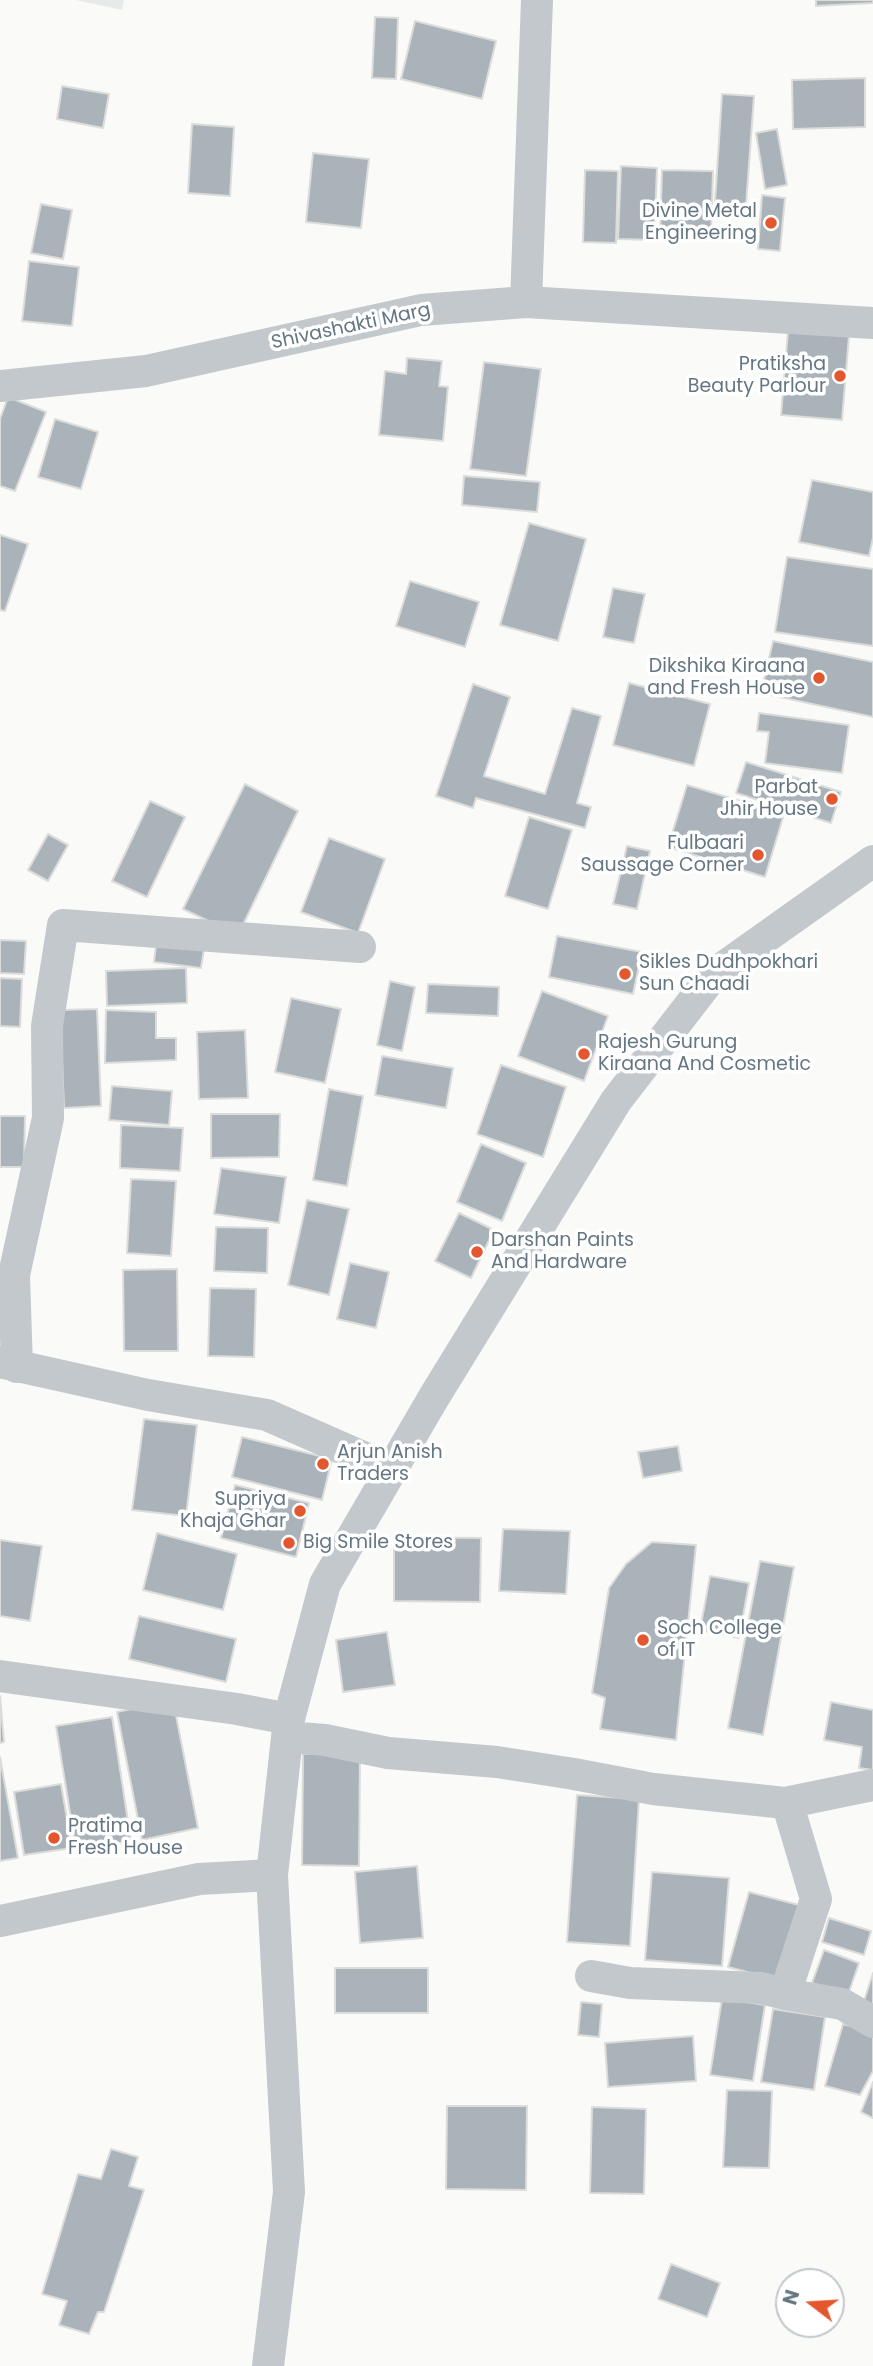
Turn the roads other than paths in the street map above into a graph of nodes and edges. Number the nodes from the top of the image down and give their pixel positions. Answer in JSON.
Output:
{"nodes":[{"id":1,"x":537,"y":0,"type":"edge"},
{"id":2,"x":526,"y":302,"type":"junction"},
{"id":3,"x":873,"y":323,"type":"edge"},
{"id":4,"x":0,"y":386,"type":"edge"},
{"id":5,"x":873,"y":861,"type":"edge"},
{"id":6,"x":360,"y":947,"type":"dead end"},
{"id":7,"x":8,"y":1364,"type":"edge"},
{"id":8,"x":391,"y":1470,"type":"junction"},
{"id":9,"x":0,"y":1676,"type":"edge"},
{"id":10,"x":288,"y":1728,"type":"junction"},
{"id":11,"x":873,"y":1785,"type":"edge"},
{"id":12,"x":785,"y":1803,"type":"junction"},
{"id":13,"x":272,"y":1875,"type":"junction"},
{"id":14,"x":0,"y":1921,"type":"edge"},
{"id":15,"x":591,"y":1976,"type":"dead end"},
{"id":16,"x":785,"y":1994,"type":"junction"},
{"id":17,"x":873,"y":2022,"type":"edge"},
{"id":18,"x":268,"y":2366,"type":"edge"}],
"edges":[{"from":1,"to":2,"type":"street"},
{"from":2,"to":3,"type":"street","name":"Shivashakti Marg"},
{"from":2,"to":4,"type":"street","name":"Shivashakti Marg"},
{"from":5,"to":8,"type":"street"},
{"from":6,"to":7,"type":"street"},
{"from":7,"to":8,"type":"street"},
{"from":8,"to":10,"type":"street"},
{"from":9,"to":10,"type":"street"},
{"from":10,"to":12,"type":"street"},
{"from":10,"to":13,"type":"street"},
{"from":11,"to":12,"type":"street"},
{"from":12,"to":16,"type":"street"},
{"from":13,"to":14,"type":"street"},
{"from":13,"to":18,"type":"street"},
{"from":15,"to":16,"type":"street"},
{"from":16,"to":17,"type":"street"}]}
